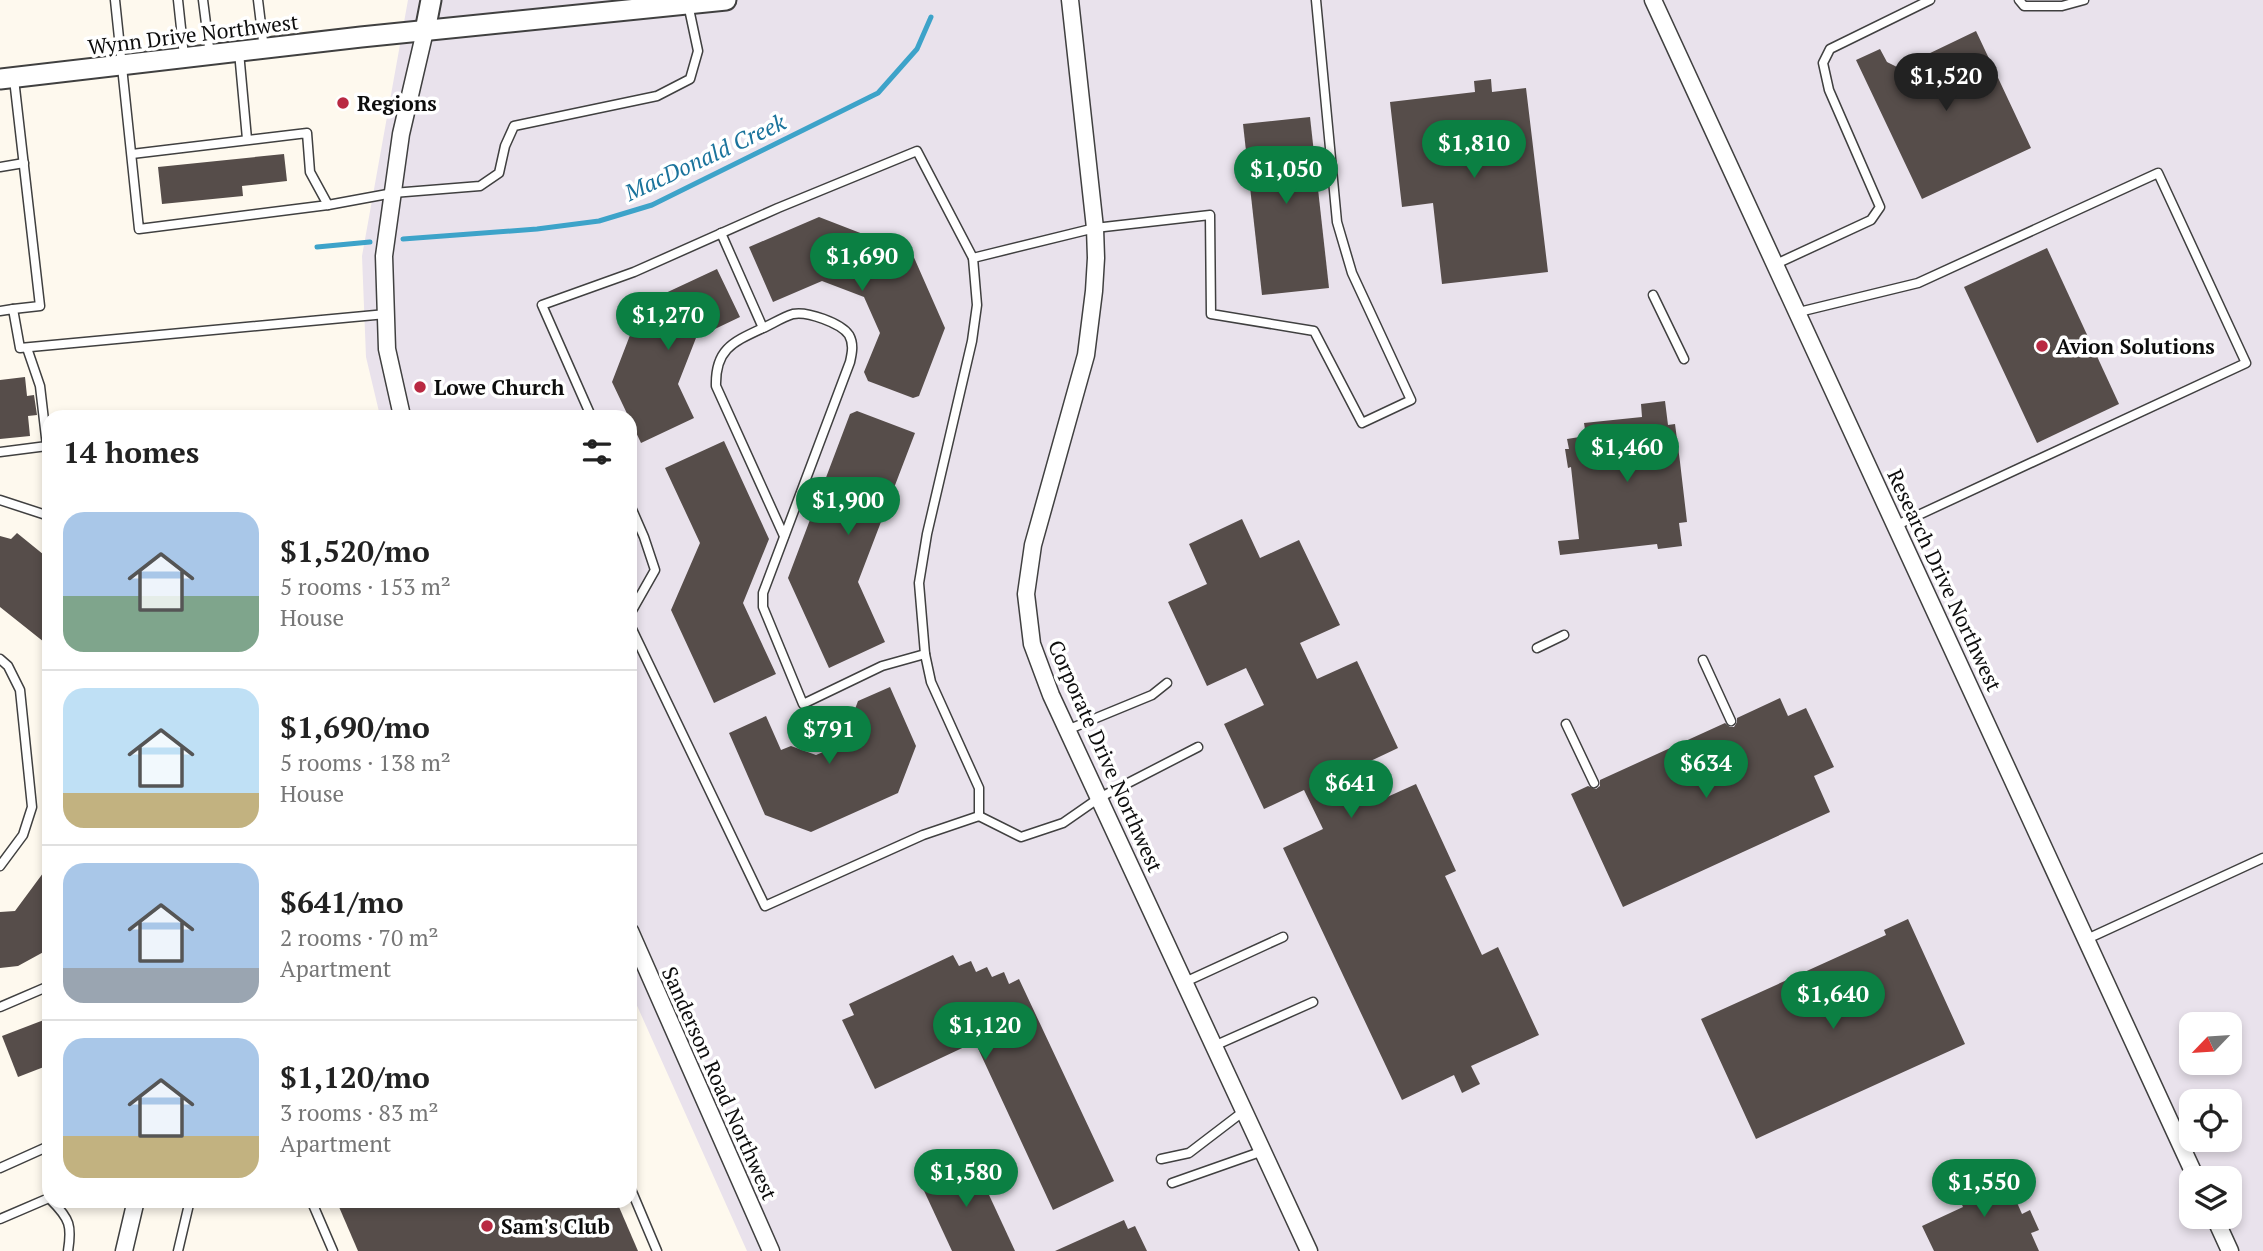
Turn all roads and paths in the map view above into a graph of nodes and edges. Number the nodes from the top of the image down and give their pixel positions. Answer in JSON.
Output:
{"nodes":[{"id":1,"x":115,"y":0,"type":"edge"},
{"id":2,"x":178,"y":0,"type":"edge"},
{"id":3,"x":203,"y":0,"type":"edge"},
{"id":4,"x":258,"y":0,"type":"edge"},
{"id":5,"x":431,"y":0,"type":"edge"},
{"id":6,"x":726,"y":0,"type":"edge"},
{"id":7,"x":1070,"y":0,"type":"edge"},
{"id":8,"x":1316,"y":0,"type":"edge"},
{"id":9,"x":1653,"y":0,"type":"edge"},
{"id":10,"x":1930,"y":0,"type":"edge"},
{"id":11,"x":2019,"y":0,"type":"edge"},
{"id":12,"x":2084,"y":0,"type":"edge"},
{"id":13,"x":668,"y":3,"type":"edge"},
{"id":14,"x":688,"y":4,"type":"junction"},
{"id":15,"x":425,"y":31,"type":"junction"},
{"id":16,"x":264,"y":49,"type":"junction"},
{"id":17,"x":239,"y":52,"type":"junction"},
{"id":18,"x":210,"y":55,"type":"junction"},
{"id":19,"x":185,"y":58,"type":"junction"},
{"id":20,"x":122,"y":66,"type":"junction"},
{"id":21,"x":7,"y":78,"type":"edge"},
{"id":22,"x":247,"y":139,"type":"junction"},
{"id":23,"x":132,"y":154,"type":"junction"},
{"id":24,"x":24,"y":163,"type":"junction"},
{"id":25,"x":0,"y":167,"type":"edge"},
{"id":26,"x":393,"y":193,"type":"junction"},
{"id":27,"x":328,"y":205,"type":"junction"},
{"id":28,"x":1095,"y":228,"type":"junction"},
{"id":29,"x":721,"y":233,"type":"junction"},
{"id":30,"x":974,"y":258,"type":"junction"},
{"id":31,"x":1776,"y":264,"type":"junction"},
{"id":32,"x":1653,"y":295,"type":"dead end"},
{"id":33,"x":13,"y":309,"type":"junction"},
{"id":34,"x":0,"y":311,"type":"edge"},
{"id":35,"x":1799,"y":313,"type":"junction"},
{"id":36,"x":386,"y":314,"type":"junction"},
{"id":37,"x":763,"y":328,"type":"junction"},
{"id":38,"x":27,"y":348,"type":"junction"},
{"id":39,"x":1684,"y":359,"type":"dead end"},
{"id":40,"x":43,"y":410,"type":"edge"},
{"id":41,"x":401,"y":410,"type":"edge"},
{"id":42,"x":588,"y":410,"type":"edge"},
{"id":43,"x":42,"y":447,"type":"edge"},
{"id":44,"x":0,"y":452,"type":"edge"},
{"id":45,"x":0,"y":500,"type":"edge"},
{"id":46,"x":42,"y":513,"type":"edge"},
{"id":47,"x":637,"y":521,"type":"edge"},
{"id":48,"x":1897,"y":525,"type":"junction"},
{"id":49,"x":784,"y":536,"type":"junction"},
{"id":50,"x":637,"y":602,"type":"edge"},
{"id":51,"x":1564,"y":635,"type":"dead end"},
{"id":52,"x":637,"y":640,"type":"edge"},
{"id":53,"x":1537,"y":648,"type":"dead end"},
{"id":54,"x":925,"y":654,"type":"junction"},
{"id":55,"x":0,"y":659,"type":"edge"},
{"id":56,"x":1703,"y":660,"type":"dead end"},
{"id":57,"x":1167,"y":683,"type":"dead end"},
{"id":58,"x":1731,"y":721,"type":"dead end"},
{"id":59,"x":1566,"y":724,"type":"dead end"},
{"id":60,"x":1067,"y":730,"type":"junction"},
{"id":61,"x":1198,"y":747,"type":"dead end"},
{"id":62,"x":1594,"y":783,"type":"dead end"},
{"id":63,"x":1099,"y":798,"type":"junction"},
{"id":64,"x":979,"y":816,"type":"junction"},
{"id":65,"x":2263,"y":858,"type":"edge"},
{"id":66,"x":0,"y":866,"type":"edge"},
{"id":67,"x":1283,"y":937,"type":"dead end"},
{"id":68,"x":2087,"y":939,"type":"junction"},
{"id":69,"x":637,"y":947,"type":"edge"},
{"id":70,"x":1185,"y":982,"type":"junction"},
{"id":71,"x":42,"y":989,"type":"edge"},
{"id":72,"x":1313,"y":1002,"type":"dead end"},
{"id":73,"x":0,"y":1007,"type":"edge"},
{"id":74,"x":1214,"y":1045,"type":"junction"},
{"id":75,"x":1244,"y":1111,"type":"junction"},
{"id":76,"x":42,"y":1149,"type":"edge"},
{"id":77,"x":1263,"y":1151,"type":"junction"},
{"id":78,"x":1161,"y":1159,"type":"dead end"},
{"id":79,"x":2191,"y":1166,"type":"edge"},
{"id":80,"x":0,"y":1168,"type":"edge"},
{"id":81,"x":1172,"y":1182,"type":"dead end"},
{"id":82,"x":42,"y":1202,"type":"edge"},
{"id":83,"x":637,"y":1204,"type":"edge"},
{"id":84,"x":59,"y":1208,"type":"edge"},
{"id":85,"x":134,"y":1208,"type":"edge"},
{"id":86,"x":188,"y":1208,"type":"edge"},
{"id":87,"x":314,"y":1208,"type":"edge"},
{"id":88,"x":0,"y":1219,"type":"edge"},
{"id":89,"x":2220,"y":1229,"type":"edge"},
{"id":90,"x":68,"y":1251,"type":"edge"},
{"id":91,"x":124,"y":1251,"type":"edge"},
{"id":92,"x":178,"y":1251,"type":"edge"},
{"id":93,"x":333,"y":1251,"type":"edge"},
{"id":94,"x":657,"y":1251,"type":"edge"},
{"id":95,"x":771,"y":1251,"type":"edge"},
{"id":96,"x":1309,"y":1251,"type":"edge"},
{"id":97,"x":2230,"y":1251,"type":"edge"}],
"edges":[{"from":1,"to":20,"type":"lane"},
{"from":2,"to":19,"type":"lane"},
{"from":3,"to":18,"type":"lane"},
{"from":4,"to":16,"type":"lane"},
{"from":5,"to":15,"type":"street"},
{"from":6,"to":14,"type":"street","name":"Wynn Drive Northwest"},
{"from":7,"to":28,"type":"street","name":"Corporate Drive Northwest"},
{"from":8,"to":28,"type":"lane"},
{"from":9,"to":31,"type":"street","name":"Research Drive Northwest"},
{"from":10,"to":31,"type":"lane"},
{"from":11,"to":12,"type":"lane"},
{"from":13,"to":14,"type":"street","name":"Wynn Drive Northwest"},
{"from":13,"to":15,"type":"street","name":"Wynn Drive Northwest"},
{"from":14,"to":26,"type":"lane"},
{"from":15,"to":16,"type":"street","name":"Wynn Drive Northwest"},
{"from":15,"to":26,"type":"street"},
{"from":16,"to":17,"type":"street","name":"Wynn Drive Northwest"},
{"from":17,"to":18,"type":"street","name":"Wynn Drive Northwest"},
{"from":17,"to":22,"type":"lane"},
{"from":18,"to":19,"type":"street","name":"Wynn Drive Northwest"},
{"from":19,"to":20,"type":"street","name":"Wynn Drive Northwest"},
{"from":20,"to":21,"type":"street","name":"Wynn Drive Northwest"},
{"from":20,"to":23,"type":"lane"},
{"from":21,"to":24,"type":"lane"},
{"from":22,"to":23,"type":"lane"},
{"from":22,"to":27,"type":"lane"},
{"from":23,"to":27,"type":"lane"},
{"from":24,"to":25,"type":"lane"},
{"from":24,"to":33,"type":"lane"},
{"from":26,"to":27,"type":"lane"},
{"from":26,"to":36,"type":"street"},
{"from":28,"to":30,"type":"lane"},
{"from":28,"to":60,"type":"street","name":"Corporate Drive Northwest"},
{"from":29,"to":30,"type":"lane"},
{"from":29,"to":37,"type":"lane"},
{"from":29,"to":42,"type":"lane"},
{"from":30,"to":54,"type":"lane"},
{"from":31,"to":35,"type":"street","name":"Research Drive Northwest"},
{"from":32,"to":39,"type":"lane"},
{"from":33,"to":34,"type":"lane"},
{"from":33,"to":38,"type":"lane"},
{"from":35,"to":48,"type":"street","name":"Research Drive Northwest"},
{"from":35,"to":48,"type":"lane"},
{"from":36,"to":38,"type":"lane"},
{"from":36,"to":41,"type":"street"},
{"from":37,"to":49,"type":"lane"},
{"from":37,"to":49,"type":"lane"},
{"from":38,"to":40,"type":"lane"},
{"from":43,"to":44,"type":"lane"},
{"from":45,"to":46,"type":"lane"},
{"from":47,"to":50,"type":"lane"},
{"from":48,"to":68,"type":"street","name":"Research Drive Northwest"},
{"from":49,"to":54,"type":"lane"},
{"from":51,"to":53,"type":"lane"},
{"from":52,"to":64,"type":"lane"},
{"from":54,"to":64,"type":"lane"},
{"from":55,"to":66,"type":"lane"},
{"from":56,"to":58,"type":"lane"},
{"from":57,"to":60,"type":"lane"},
{"from":59,"to":62,"type":"lane"},
{"from":60,"to":63,"type":"street","name":"Corporate Drive Northwest"},
{"from":61,"to":63,"type":"lane"},
{"from":63,"to":64,"type":"lane"},
{"from":63,"to":70,"type":"street","name":"Corporate Drive Northwest"},
{"from":65,"to":68,"type":"lane"},
{"from":67,"to":70,"type":"lane"},
{"from":68,"to":79,"type":"street","name":"Research Drive Northwest"},
{"from":69,"to":95,"type":"street","name":"Sanderson Road Northwest"},
{"from":70,"to":74,"type":"street","name":"Corporate Drive Northwest"},
{"from":71,"to":73,"type":"lane"},
{"from":72,"to":74,"type":"lane"},
{"from":74,"to":75,"type":"street","name":"Corporate Drive Northwest"},
{"from":75,"to":77,"type":"street","name":"Corporate Drive Northwest"},
{"from":75,"to":78,"type":"lane"},
{"from":76,"to":80,"type":"lane"},
{"from":77,"to":81,"type":"lane"},
{"from":77,"to":96,"type":"street","name":"Corporate Drive Northwest"},
{"from":82,"to":88,"type":"lane"},
{"from":83,"to":94,"type":"lane"},
{"from":84,"to":90,"type":"lane"},
{"from":85,"to":91,"type":"street"},
{"from":86,"to":92,"type":"lane"},
{"from":87,"to":93,"type":"lane"},
{"from":89,"to":97,"type":"street"}]}
